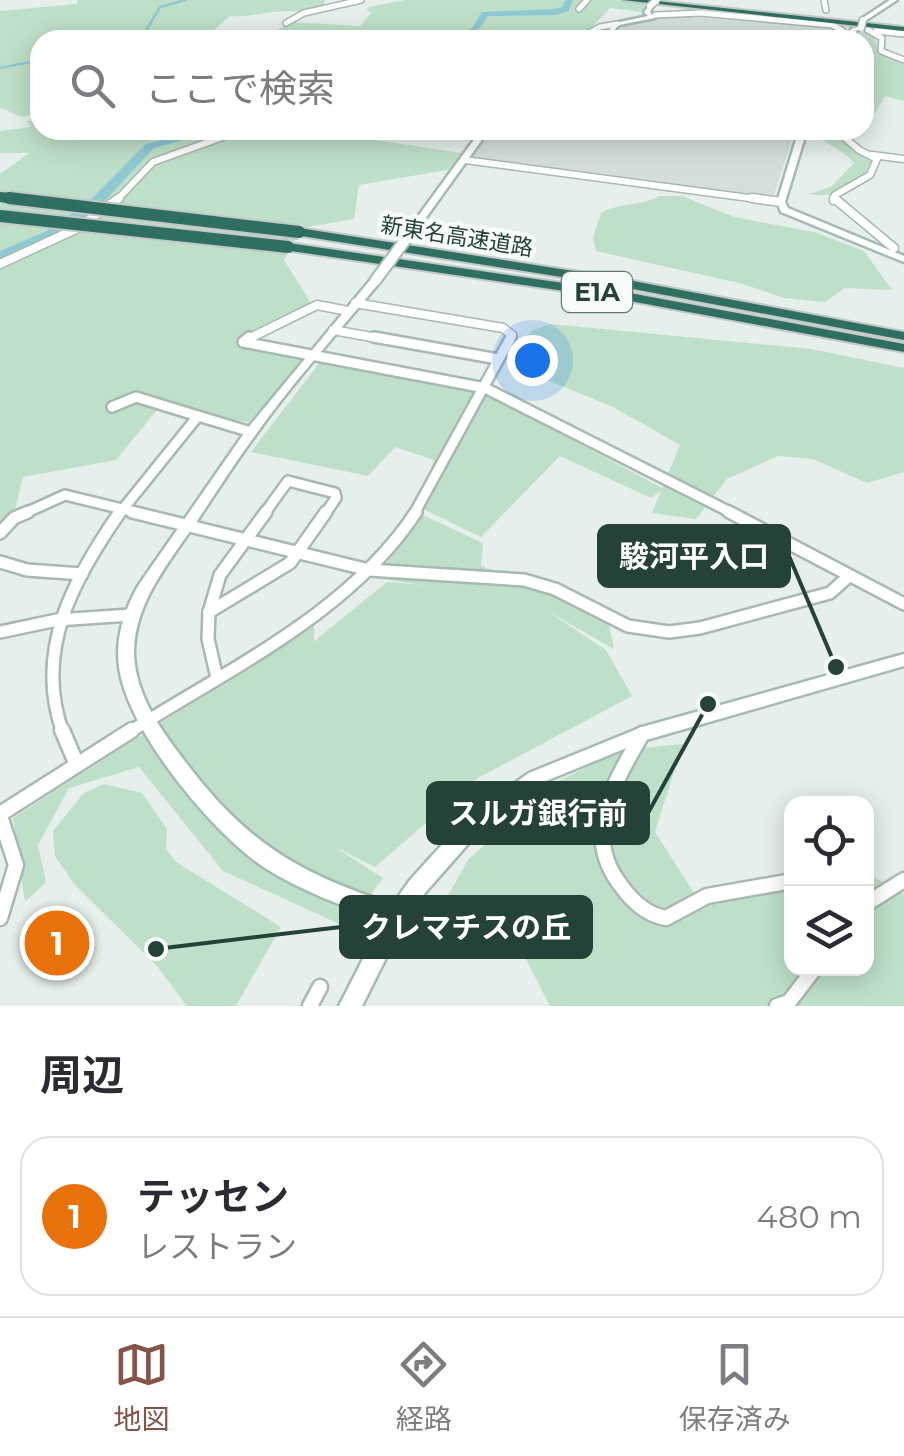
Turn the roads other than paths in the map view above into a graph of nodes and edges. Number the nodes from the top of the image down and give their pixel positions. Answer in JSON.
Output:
{"nodes":[{"id":1,"x":360,"y":0,"type":"edge"},
{"id":2,"x":587,"y":0,"type":"edge"},
{"id":3,"x":626,"y":0,"type":"edge"},
{"id":4,"x":657,"y":0,"type":"edge"},
{"id":5,"x":824,"y":0,"type":"edge"},
{"id":6,"x":894,"y":0,"type":"edge"},
{"id":7,"x":648,"y":3,"type":"edge"},
{"id":8,"x":579,"y":9,"type":"dead end"},
{"id":9,"x":826,"y":10,"type":"dead end"},
{"id":10,"x":655,"y":15,"type":"junction"},
{"id":11,"x":286,"y":23,"type":"dead end"},
{"id":12,"x":617,"y":24,"type":"junction"},
{"id":13,"x":863,"y":27,"type":"junction"},
{"id":14,"x":596,"y":30,"type":"edge"},
{"id":15,"x":612,"y":30,"type":"edge"},
{"id":16,"x":841,"y":30,"type":"edge"},
{"id":17,"x":853,"y":30,"type":"edge"},
{"id":18,"x":868,"y":30,"type":"edge"},
{"id":19,"x":904,"y":30,"type":"edge"},
{"id":20,"x":874,"y":33,"type":"edge"},
{"id":21,"x":886,"y":50,"type":"dead end"},
{"id":22,"x":904,"y":52,"type":"edge"},
{"id":23,"x":904,"y":60,"type":"edge"},
{"id":24,"x":214,"y":140,"type":"edge"},
{"id":25,"x":479,"y":140,"type":"edge"},
{"id":26,"x":800,"y":140,"type":"edge"},
{"id":27,"x":848,"y":140,"type":"edge"},
{"id":28,"x":871,"y":155,"type":"junction"},
{"id":29,"x":904,"y":159,"type":"edge"},
{"id":30,"x":465,"y":160,"type":"junction"},
{"id":31,"x":0,"y":196,"type":"edge"},
{"id":32,"x":780,"y":202,"type":"junction"},
{"id":33,"x":0,"y":216,"type":"edge"},
{"id":34,"x":904,"y":240,"type":"edge"},
{"id":35,"x":891,"y":251,"type":"junction"},
{"id":36,"x":904,"y":259,"type":"edge"},
{"id":37,"x":0,"y":264,"type":"edge"},
{"id":38,"x":351,"y":307,"type":"junction"},
{"id":39,"x":333,"y":330,"type":"junction"},
{"id":40,"x":904,"y":336,"type":"edge"},
{"id":41,"x":904,"y":348,"type":"edge"},
{"id":42,"x":314,"y":356,"type":"junction"},
{"id":43,"x":498,"y":359,"type":"junction"},
{"id":44,"x":485,"y":388,"type":"junction"},
{"id":45,"x":112,"y":408,"type":"dead end"},
{"id":46,"x":198,"y":416,"type":"junction"},
{"id":47,"x":251,"y":432,"type":"junction"},
{"id":48,"x":124,"y":507,"type":"junction"},
{"id":49,"x":190,"y":524,"type":"junction"},
{"id":50,"x":0,"y":533,"type":"edge"},
{"id":51,"x":247,"y":538,"type":"junction"},
{"id":52,"x":300,"y":551,"type":"junction"},
{"id":53,"x":0,"y":562,"type":"edge"},
{"id":54,"x":369,"y":570,"type":"junction"},
{"id":55,"x":82,"y":574,"type":"junction"},
{"id":56,"x":849,"y":576,"type":"junction"},
{"id":57,"x":904,"y":604,"type":"edge"},
{"id":58,"x":208,"y":612,"type":"junction"},
{"id":59,"x":130,"y":614,"type":"junction"},
{"id":60,"x":57,"y":620,"type":"junction"},
{"id":61,"x":0,"y":632,"type":"edge"},
{"id":62,"x":904,"y":660,"type":"edge"},
{"id":63,"x":217,"y":678,"type":"junction"},
{"id":64,"x":149,"y":718,"type":"junction"},
{"id":65,"x":642,"y":734,"type":"junction"},
{"id":66,"x":77,"y":765,"type":"junction"},
{"id":67,"x":0,"y":815,"type":"edge"},
{"id":68,"x":904,"y":880,"type":"edge"},
{"id":69,"x":784,"y":882,"type":"edge"},
{"id":70,"x":874,"y":899,"type":"edge"},
{"id":71,"x":397,"y":915,"type":"junction"},
{"id":72,"x":0,"y":918,"type":"edge"},
{"id":73,"x":809,"y":976,"type":"edge"},
{"id":74,"x":320,"y":987,"type":"dead end"},
{"id":75,"x":310,"y":1006,"type":"edge"},
{"id":76,"x":350,"y":1006,"type":"edge"},
{"id":77,"x":777,"y":1006,"type":"edge"}],
"edges":[{"from":1,"to":11,"type":"street"},
{"from":2,"to":8,"type":"street"},
{"from":3,"to":19,"type":"highway"},
{"from":4,"to":7,"type":"street","bridge":true},
{"from":5,"to":9,"type":"street"},
{"from":6,"to":13,"type":"street"},
{"from":7,"to":10,"type":"street"},
{"from":7,"to":19,"type":"highway"},
{"from":10,"to":12,"type":"street"},
{"from":10,"to":16,"type":"street"},
{"from":12,"to":14,"type":"street"},
{"from":12,"to":15,"type":"street"},
{"from":13,"to":17,"type":"street"},
{"from":13,"to":18,"type":"street"},
{"from":13,"to":19,"type":"street"},
{"from":20,"to":23,"type":"street"},
{"from":21,"to":22,"type":"street"},
{"from":24,"to":37,"type":"street"},
{"from":25,"to":30,"type":"street"},
{"from":26,"to":32,"type":"street"},
{"from":27,"to":28,"type":"street"},
{"from":28,"to":29,"type":"street"},
{"from":28,"to":35,"type":"street"},
{"from":30,"to":32,"type":"street"},
{"from":30,"to":38,"type":"street","bridge":true},
{"from":31,"to":40,"type":"highway","name":"新東名高速道路","number":"E1A","bridge":true},
{"from":32,"to":35,"type":"street"},
{"from":33,"to":41,"type":"highway","name":"新東名高速道路","number":"E1A","bridge":true},
{"from":34,"to":35,"type":"street"},
{"from":35,"to":36,"type":"street"},
{"from":38,"to":39,"type":"street"},
{"from":38,"to":42,"type":"street"},
{"from":38,"to":43,"type":"street"},
{"from":39,"to":42,"type":"street"},
{"from":39,"to":43,"type":"street"},
{"from":42,"to":44,"type":"street"},
{"from":42,"to":47,"type":"street"},
{"from":43,"to":44,"type":"street"},
{"from":44,"to":54,"type":"street"},
{"from":44,"to":56,"type":"street"},
{"from":45,"to":46,"type":"street"},
{"from":46,"to":47,"type":"street"},
{"from":46,"to":48,"type":"street"},
{"from":47,"to":49,"type":"street"},
{"from":48,"to":49,"type":"street"},
{"from":48,"to":50,"type":"street"},
{"from":48,"to":55,"type":"street"},
{"from":49,"to":51,"type":"street"},
{"from":49,"to":59,"type":"street"},
{"from":51,"to":52,"type":"street"},
{"from":51,"to":52,"type":"street"},
{"from":51,"to":58,"type":"street"},
{"from":52,"to":54,"type":"street"},
{"from":52,"to":58,"type":"street"},
{"from":53,"to":55,"type":"street"},
{"from":54,"to":56,"type":"street"},
{"from":54,"to":63,"type":"street"},
{"from":55,"to":60,"type":"street"},
{"from":56,"to":57,"type":"street"},
{"from":58,"to":63,"type":"street"},
{"from":59,"to":60,"type":"street"},
{"from":59,"to":64,"type":"street"},
{"from":60,"to":61,"type":"street"},
{"from":60,"to":66,"type":"street"},
{"from":62,"to":65,"type":"street"},
{"from":63,"to":64,"type":"street"},
{"from":64,"to":66,"type":"street"},
{"from":64,"to":71,"type":"street"},
{"from":65,"to":69,"type":"street"},
{"from":65,"to":71,"type":"street"},
{"from":66,"to":67,"type":"street"},
{"from":67,"to":72,"type":"street"},
{"from":68,"to":70,"type":"street"},
{"from":71,"to":76,"type":"street"},
{"from":73,"to":77,"type":"street"},
{"from":74,"to":75,"type":"street"}]}
